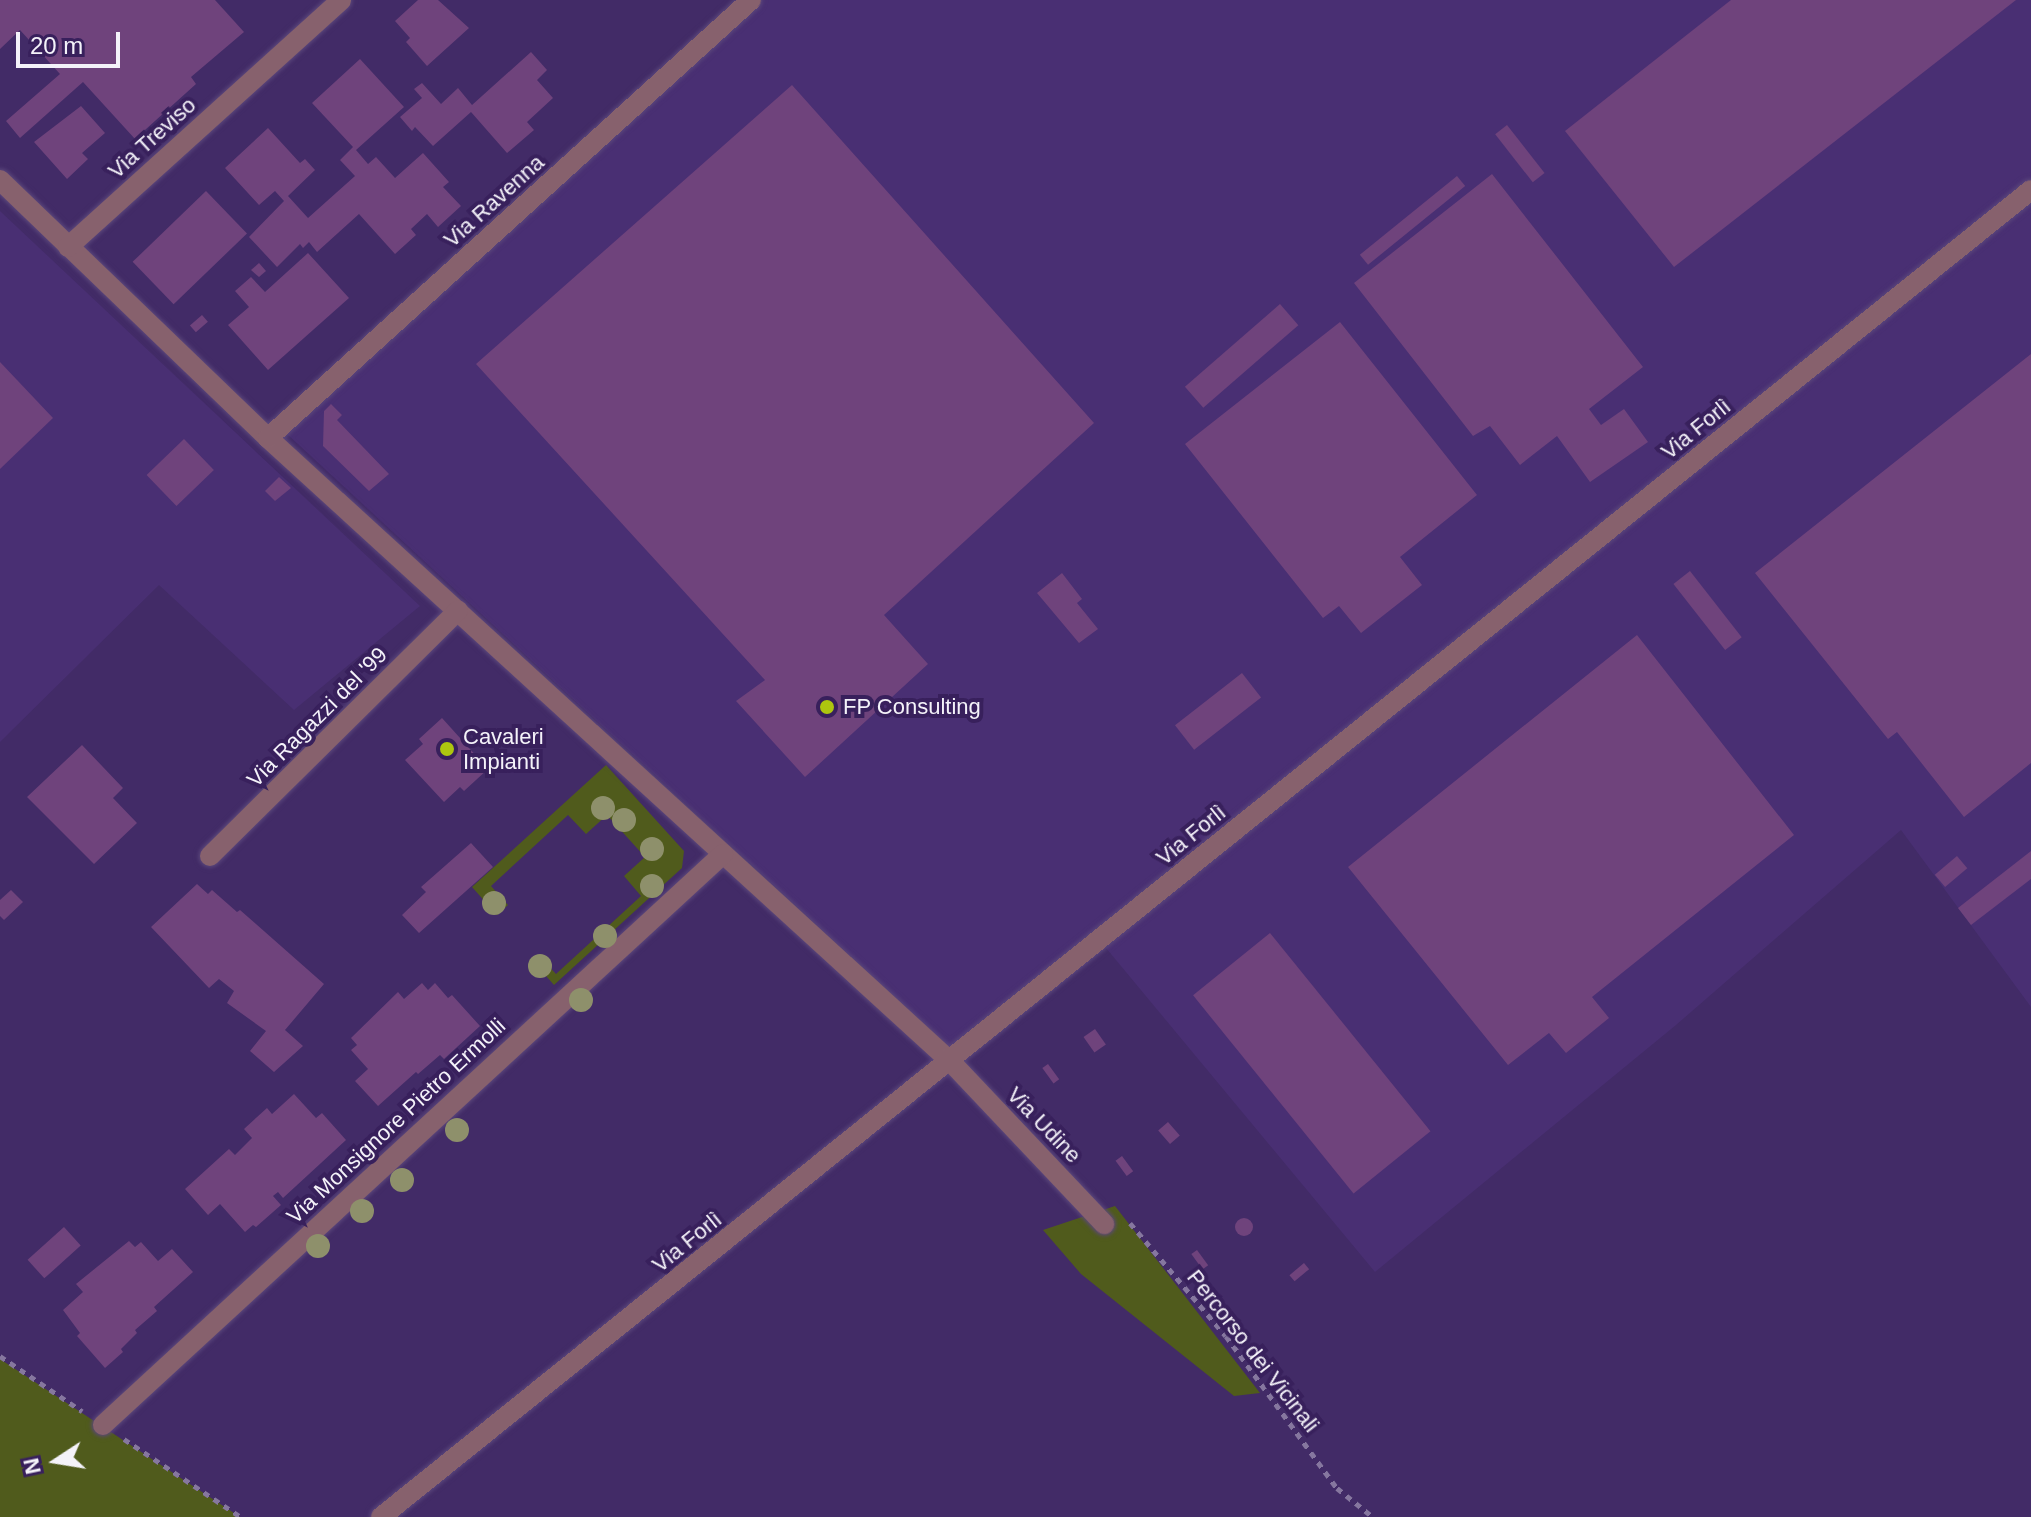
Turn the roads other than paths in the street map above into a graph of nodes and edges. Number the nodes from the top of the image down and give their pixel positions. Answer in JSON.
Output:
{"nodes":[{"id":1,"x":341,"y":0,"type":"edge"},
{"id":2,"x":751,"y":0,"type":"edge"},
{"id":3,"x":0,"y":180,"type":"edge"},
{"id":4,"x":2031,"y":190,"type":"edge"},
{"id":5,"x":68,"y":247,"type":"junction"},
{"id":6,"x":268,"y":438,"type":"junction"},
{"id":7,"x":458,"y":611,"type":"junction"},
{"id":8,"x":723,"y":854,"type":"junction"},
{"id":9,"x":210,"y":856,"type":"dead end"},
{"id":10,"x":949,"y":1060,"type":"junction"},
{"id":11,"x":1104,"y":1224,"type":"road end"},
{"id":12,"x":103,"y":1425,"type":"dead end"},
{"id":13,"x":381,"y":1517,"type":"edge"}],
"edges":[{"from":1,"to":5,"type":"street","name":"Via Treviso"},
{"from":2,"to":6,"type":"street","name":"Via Ravenna"},
{"from":3,"to":5,"type":"street","name":"Via Udine"},
{"from":4,"to":10,"type":"street","name":"Via Forlì"},
{"from":5,"to":6,"type":"street","name":"Via Udine"},
{"from":6,"to":7,"type":"street","name":"Via Udine"},
{"from":7,"to":8,"type":"street","name":"Via Udine"},
{"from":7,"to":9,"type":"street","name":"Via Ragazzi del '99"},
{"from":8,"to":10,"type":"street","name":"Via Udine"},
{"from":8,"to":12,"type":"street","name":"Via Monsignore Pietro Ermolli"},
{"from":10,"to":11,"type":"street","name":"Via Udine"},
{"from":10,"to":13,"type":"street","name":"Via Forlì"}]}
